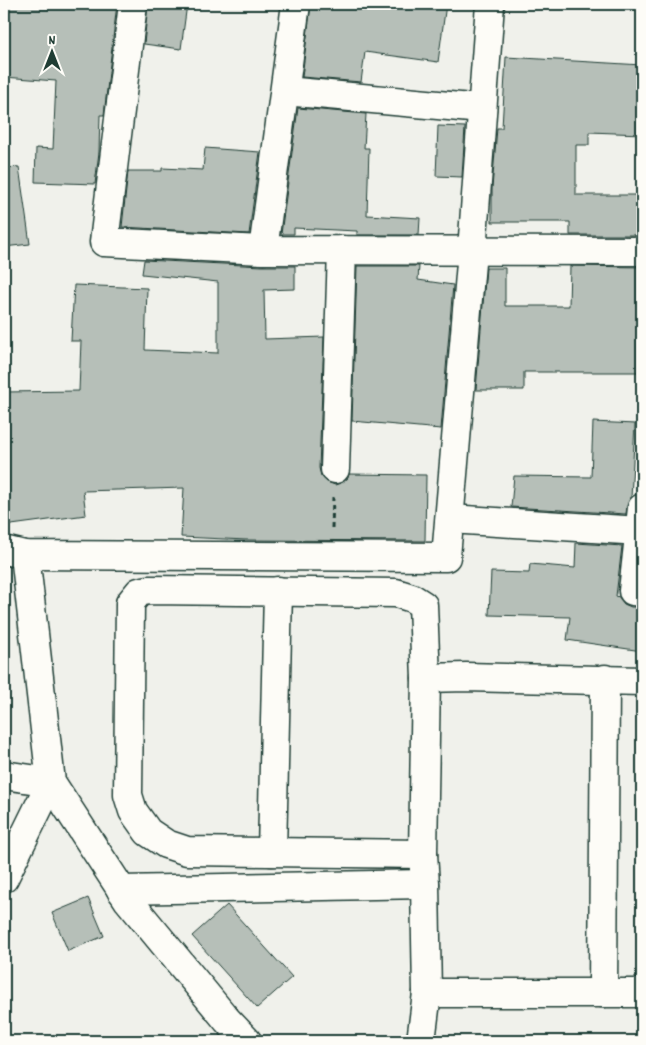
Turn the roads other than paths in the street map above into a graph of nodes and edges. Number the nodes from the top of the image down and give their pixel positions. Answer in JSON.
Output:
{"nodes":[{"id":1,"x":134,"y":4,"type":"edge"},
{"id":2,"x":296,"y":4,"type":"edge"},
{"id":3,"x":490,"y":4,"type":"edge"},
{"id":4,"x":285,"y":91,"type":"junction"},
{"id":5,"x":482,"y":109,"type":"junction"},
{"id":6,"x":263,"y":250,"type":"junction"},
{"id":7,"x":342,"y":250,"type":"junction"},
{"id":8,"x":472,"y":251,"type":"junction"},
{"id":9,"x":642,"y":251,"type":"edge"},
{"id":10,"x":335,"y":468,"type":"road end"},
{"id":11,"x":450,"y":519,"type":"junction"},
{"id":12,"x":641,"y":519,"type":"edge"},
{"id":13,"x":14,"y":553,"type":"edge"},
{"id":14,"x":278,"y":591,"type":"junction"},
{"id":15,"x":642,"y":592,"type":"edge"},
{"id":16,"x":426,"y":678,"type":"junction"},
{"id":17,"x":605,"y":679,"type":"junction"},
{"id":18,"x":642,"y":681,"type":"edge"},
{"id":19,"x":4,"y":775,"type":"edge"},
{"id":20,"x":51,"y":782,"type":"junction"},
{"id":21,"x":272,"y":852,"type":"junction"},
{"id":22,"x":423,"y":854,"type":"junction"},
{"id":23,"x":4,"y":878,"type":"edge"},
{"id":24,"x":425,"y":884,"type":"junction"},
{"id":25,"x":121,"y":890,"type":"junction"},
{"id":26,"x":427,"y":993,"type":"junction"},
{"id":27,"x":603,"y":993,"type":"junction"},
{"id":28,"x":642,"y":993,"type":"edge"},
{"id":29,"x":222,"y":1031,"type":"edge"},
{"id":30,"x":247,"y":1041,"type":"edge"},
{"id":31,"x":421,"y":1041,"type":"edge"}],
"edges":[{"from":1,"to":6,"type":"street"},
{"from":2,"to":4,"type":"street"},
{"from":3,"to":5,"type":"street"},
{"from":4,"to":5,"type":"street"},
{"from":4,"to":6,"type":"street"},
{"from":5,"to":8,"type":"street"},
{"from":6,"to":7,"type":"street"},
{"from":7,"to":8,"type":"street"},
{"from":7,"to":10,"type":"street"},
{"from":8,"to":9,"type":"street"},
{"from":8,"to":11,"type":"street"},
{"from":11,"to":12,"type":"street"},
{"from":11,"to":13,"type":"street"},
{"from":12,"to":15,"type":"street"},
{"from":13,"to":20,"type":"street"},
{"from":14,"to":16,"type":"street"},
{"from":14,"to":21,"type":"street"},
{"from":14,"to":21,"type":"street"},
{"from":16,"to":17,"type":"street"},
{"from":16,"to":22,"type":"street"},
{"from":17,"to":18,"type":"street"},
{"from":17,"to":27,"type":"street"},
{"from":19,"to":20,"type":"street"},
{"from":20,"to":23,"type":"street"},
{"from":20,"to":25,"type":"street"},
{"from":21,"to":22,"type":"street"},
{"from":22,"to":24,"type":"street"},
{"from":24,"to":25,"type":"street"},
{"from":24,"to":26,"type":"street"},
{"from":25,"to":29,"type":"street"},
{"from":26,"to":27,"type":"street"},
{"from":26,"to":31,"type":"street"},
{"from":27,"to":28,"type":"street"},
{"from":29,"to":30,"type":"street"}]}
